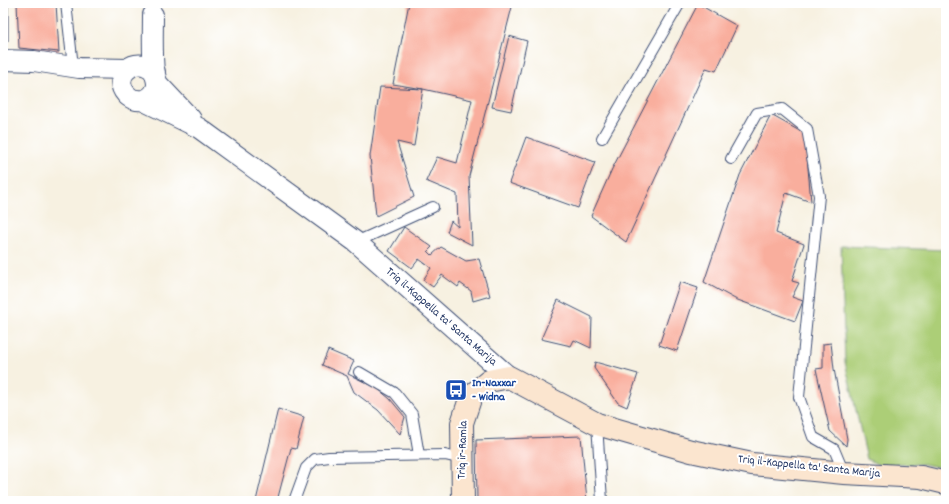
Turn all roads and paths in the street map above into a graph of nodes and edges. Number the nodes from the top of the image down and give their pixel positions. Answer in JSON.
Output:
{"nodes":[{"id":1,"x":66,"y":3,"type":"edge"},
{"id":2,"x":680,"y":3,"type":"edge"},
{"id":3,"x":154,"y":9,"type":"edge"},
{"id":4,"x":3,"y":60,"type":"edge"},
{"id":5,"x":76,"y":67,"type":"junction"},
{"id":6,"x":130,"y":67,"type":"junction"},
{"id":7,"x":156,"y":78,"type":"junction"},
{"id":8,"x":123,"y":90,"type":"junction"},
{"id":9,"x":142,"y":100,"type":"junction"},
{"id":10,"x":199,"y":128,"type":"junction"},
{"id":11,"x":602,"y":138,"type":"dead end"},
{"id":12,"x":731,"y":159,"type":"dead end"},
{"id":13,"x":433,"y":207,"type":"dead end"},
{"id":14,"x":356,"y":242,"type":"junction"},
{"id":15,"x":359,"y":372,"type":"dead end"},
{"id":16,"x":509,"y":377,"type":"junction"},
{"id":17,"x":597,"y":424,"type":"junction"},
{"id":18,"x":420,"y":455,"type":"junction"},
{"id":19,"x":462,"y":459,"type":"junction"},
{"id":20,"x":844,"y":473,"type":"junction"},
{"id":21,"x":946,"y":483,"type":"edge"},
{"id":22,"x":294,"y":501,"type":"edge"},
{"id":23,"x":462,"y":501,"type":"edge"},
{"id":24,"x":602,"y":501,"type":"edge"}],
"edges":[{"from":1,"to":5,"type":"lane"},
{"from":2,"to":11,"type":"lane"},
{"from":3,"to":6,"type":"street"},
{"from":3,"to":7,"type":"street"},
{"from":4,"to":5,"type":"street"},
{"from":5,"to":6,"type":"street"},
{"from":5,"to":8,"type":"street"},
{"from":6,"to":7,"type":"street"},
{"from":6,"to":8,"type":"street"},
{"from":7,"to":9,"type":"street"},
{"from":7,"to":10,"type":"street","name":"Triq il-Kappella ta' Santa Marija"},
{"from":8,"to":9,"type":"street"},
{"from":9,"to":10,"type":"street","name":"Triq il-Kappella ta' Santa Marija"},
{"from":10,"to":14,"type":"street","name":"Triq il-Kappella ta' Santa Marija"},
{"from":12,"to":20,"type":"lane"},
{"from":13,"to":14,"type":"lane"},
{"from":14,"to":16,"type":"street","name":"Triq il-Kappella ta' Santa Marija"},
{"from":15,"to":18,"type":"lane"},
{"from":16,"to":17,"type":"main road","name":"Triq il-Kappella ta' Santa Marija"},
{"from":16,"to":19,"type":"main road","name":"Triq ir-Ramla"},
{"from":17,"to":20,"type":"main road","name":"Triq il-Kappella ta' Santa Marija"},
{"from":17,"to":24,"type":"lane"},
{"from":18,"to":19,"type":"lane"},
{"from":18,"to":22,"type":"lane"},
{"from":19,"to":23,"type":"main road","name":"Triq ir-Ramla"},
{"from":20,"to":21,"type":"main road","name":"Triq il-Kappella ta' Santa Marija"}]}
